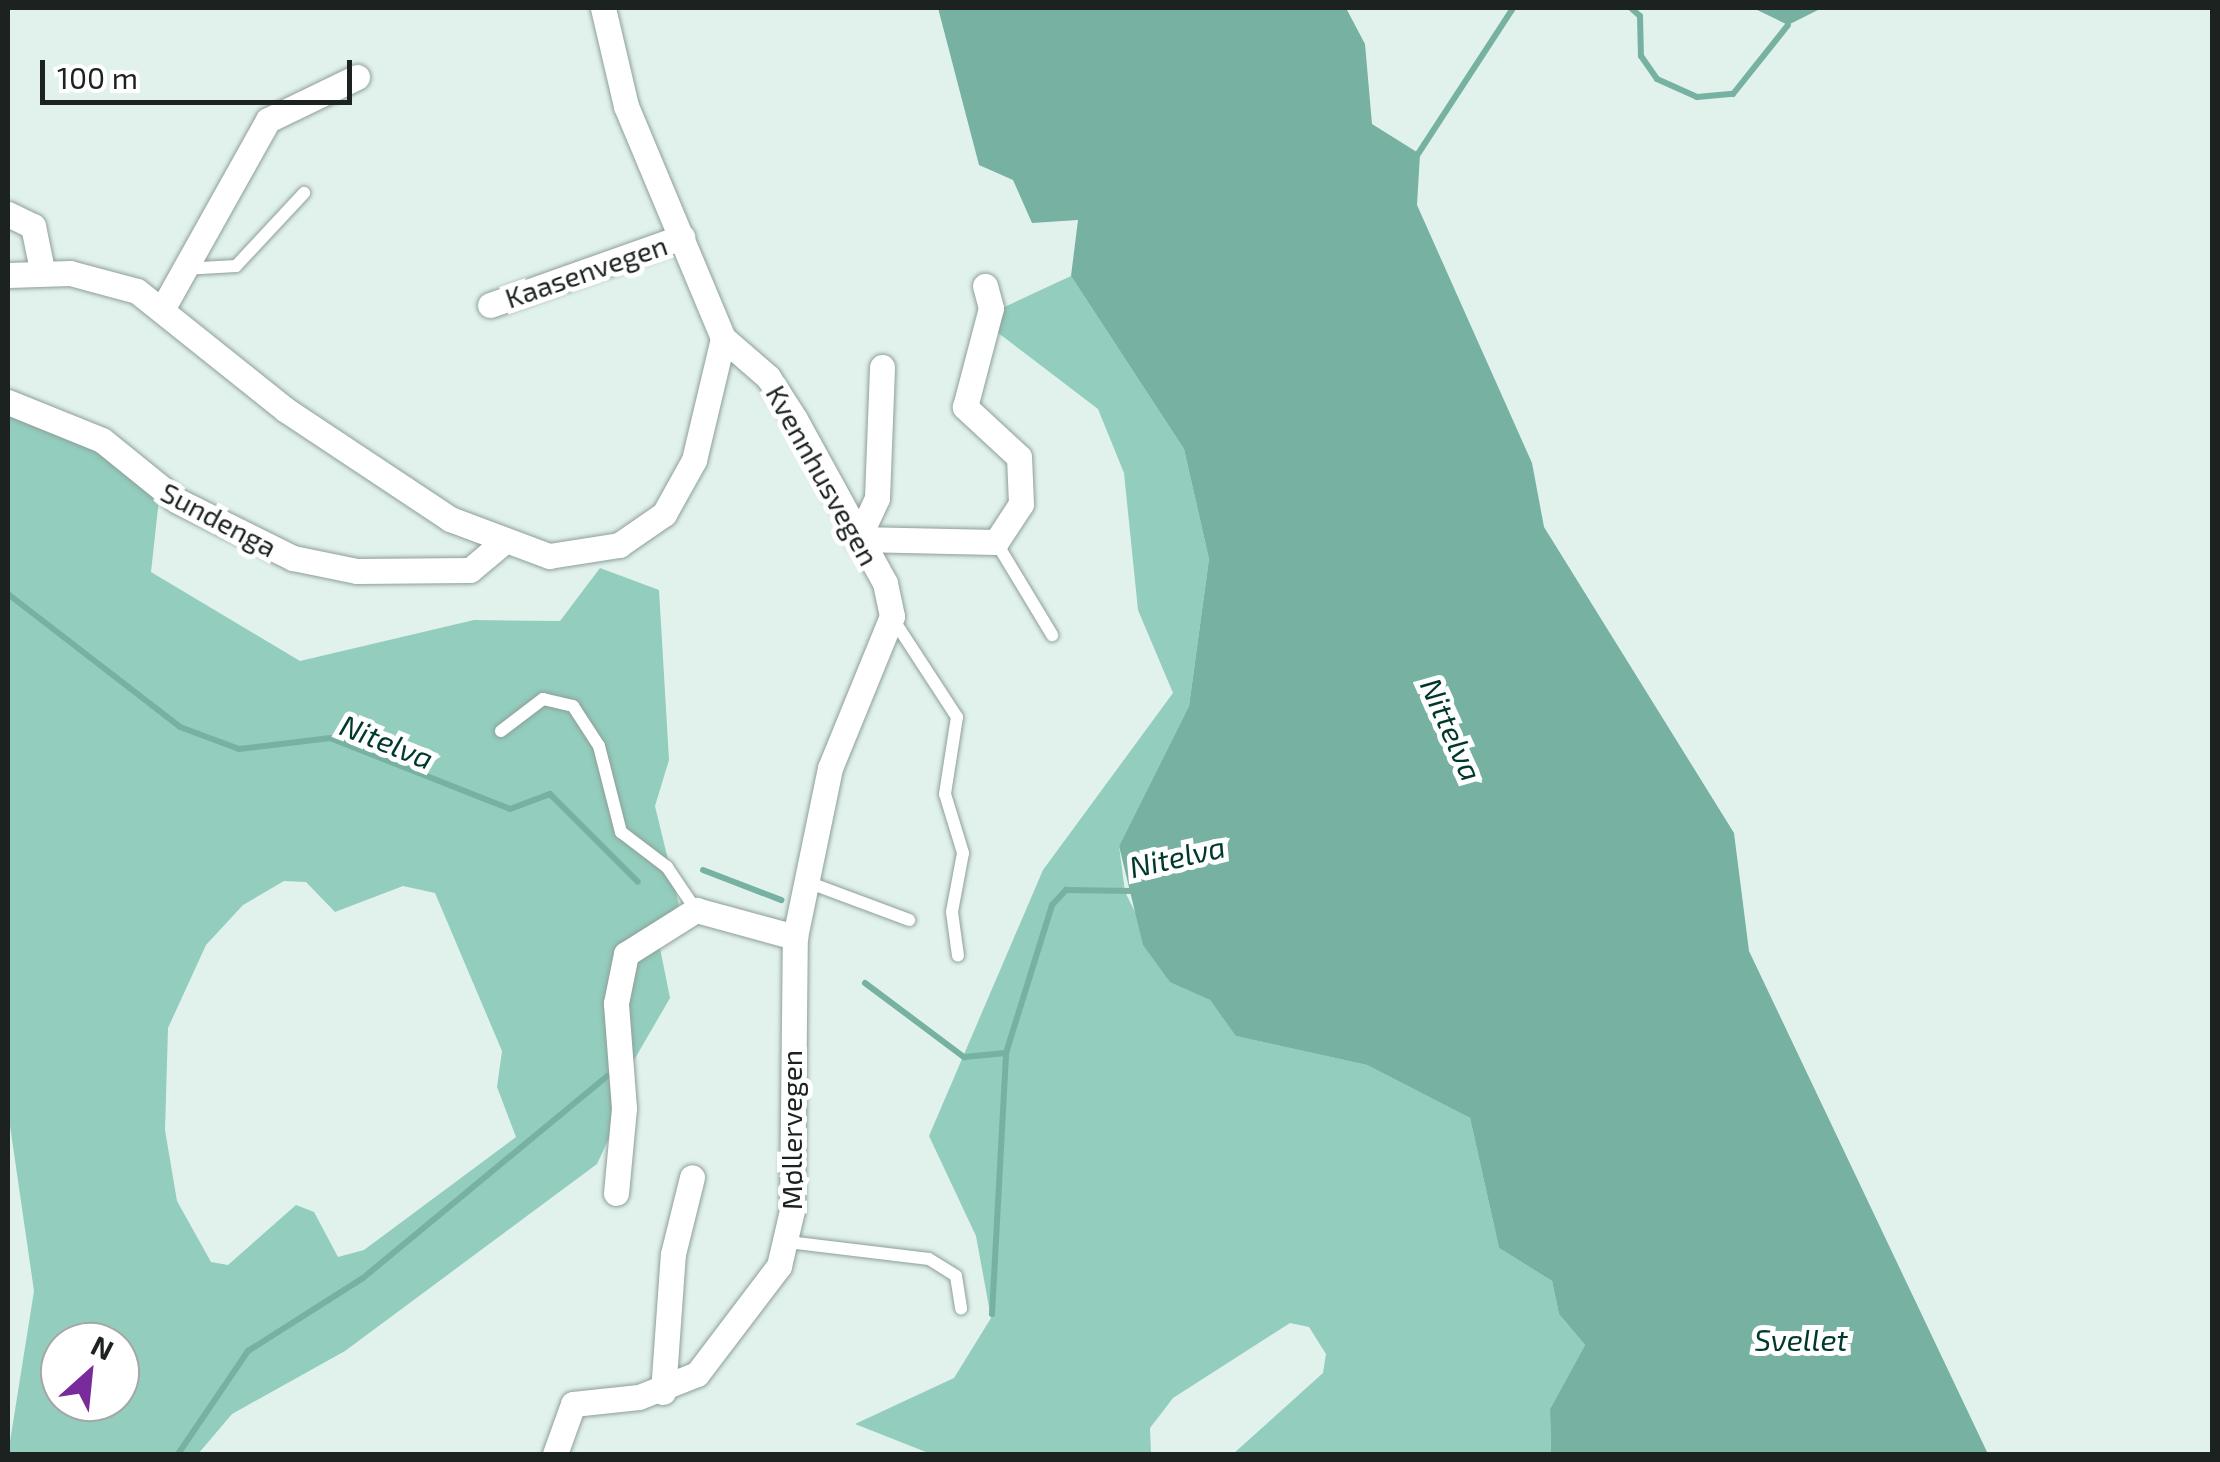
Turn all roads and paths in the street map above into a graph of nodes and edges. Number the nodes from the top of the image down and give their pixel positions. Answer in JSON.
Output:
{"nodes":[{"id":1,"x":603,"y":8,"type":"edge"},
{"id":2,"x":357,"y":77,"type":"dead end"},
{"id":3,"x":304,"y":193,"type":"dead end"},
{"id":4,"x":8,"y":214,"type":"edge"},
{"id":5,"x":682,"y":237,"type":"junction"},
{"id":6,"x":183,"y":269,"type":"junction"},
{"id":7,"x":42,"y":270,"type":"junction"},
{"id":8,"x":8,"y":276,"type":"edge"},
{"id":9,"x":985,"y":286,"type":"dead end"},
{"id":10,"x":490,"y":305,"type":"dead end"},
{"id":11,"x":164,"y":306,"type":"junction"},
{"id":12,"x":723,"y":338,"type":"junction"},
{"id":13,"x":882,"y":367,"type":"dead end"},
{"id":14,"x":8,"y":402,"type":"edge"},
{"id":15,"x":858,"y":539,"type":"junction"},
{"id":16,"x":996,"y":542,"type":"junction"},
{"id":17,"x":500,"y":544,"type":"junction"},
{"id":18,"x":892,"y":616,"type":"junction"},
{"id":19,"x":1052,"y":635,"type":"dead end"},
{"id":20,"x":501,"y":731,"type":"dead end"},
{"id":21,"x":810,"y":883,"type":"junction"},
{"id":22,"x":696,"y":910,"type":"junction"},
{"id":23,"x":908,"y":920,"type":"dead end"},
{"id":24,"x":795,"y":937,"type":"junction"},
{"id":25,"x":958,"y":956,"type":"dead end"},
{"id":26,"x":692,"y":1177,"type":"dead end"},
{"id":27,"x":616,"y":1193,"type":"dead end"},
{"id":28,"x":788,"y":1242,"type":"junction"},
{"id":29,"x":961,"y":1308,"type":"dead end"},
{"id":30,"x":662,"y":1392,"type":"junction"},
{"id":31,"x":555,"y":1454,"type":"edge"}],
"edges":[{"from":1,"to":5,"type":"street","name":"Kvennhusvegen"},
{"from":2,"to":6,"type":"street"},
{"from":3,"to":6,"type":"lane"},
{"from":4,"to":7,"type":"street"},
{"from":5,"to":10,"type":"street","name":"Kaasenvegen"},
{"from":5,"to":12,"type":"street","name":"Kvennhusvegen"},
{"from":6,"to":11,"type":"street"},
{"from":7,"to":8,"type":"street"},
{"from":7,"to":11,"type":"street"},
{"from":9,"to":16,"type":"street"},
{"from":11,"to":17,"type":"street"},
{"from":12,"to":15,"type":"street","name":"Kvennhusvegen"},
{"from":12,"to":17,"type":"street"},
{"from":13,"to":15,"type":"street"},
{"from":14,"to":17,"type":"street","name":"Sundenga"},
{"from":15,"to":16,"type":"street"},
{"from":15,"to":18,"type":"street","name":"Kvennhusvegen"},
{"from":16,"to":19,"type":"lane"},
{"from":18,"to":21,"type":"street","name":"Møllervegen"},
{"from":18,"to":25,"type":"lane"},
{"from":20,"to":22,"type":"lane"},
{"from":21,"to":23,"type":"lane"},
{"from":21,"to":24,"type":"street","name":"Møllervegen"},
{"from":22,"to":24,"type":"street"},
{"from":22,"to":27,"type":"street"},
{"from":24,"to":28,"type":"street","name":"Møllervegen"},
{"from":26,"to":30,"type":"street"},
{"from":28,"to":29,"type":"lane"},
{"from":28,"to":30,"type":"street","name":"Møllervegen"},
{"from":30,"to":31,"type":"street","name":"Møllervegen"}]}
